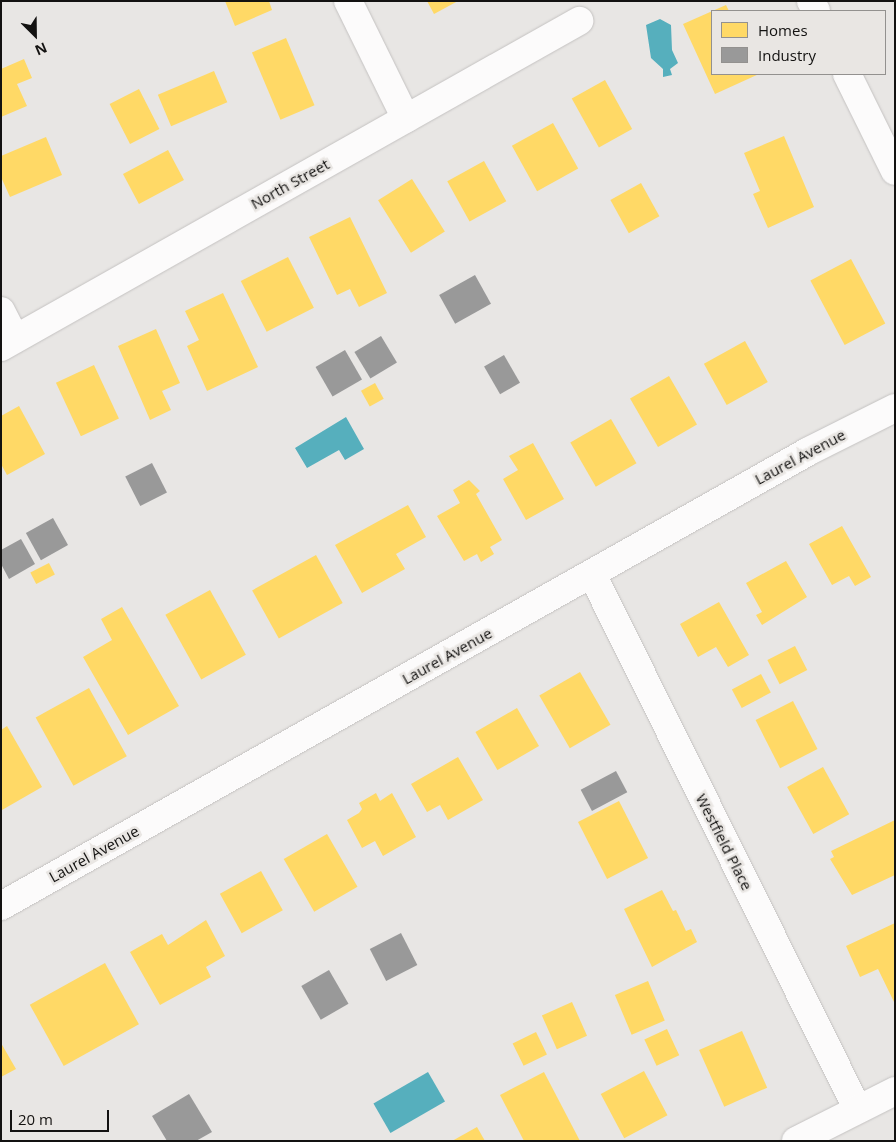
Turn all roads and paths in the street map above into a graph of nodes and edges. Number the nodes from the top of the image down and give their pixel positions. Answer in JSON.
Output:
{"nodes":[{"id":1,"x":348,"y":1,"type":"edge"},
{"id":2,"x":579,"y":21,"type":"dead end"},
{"id":3,"x":847,"y":75,"type":"edge"},
{"id":4,"x":406,"y":119,"type":"junction"},
{"id":5,"x":895,"y":171,"type":"edge"},
{"id":6,"x":1,"y":311,"type":"edge"},
{"id":7,"x":8,"y":343,"type":"edge"},
{"id":8,"x":895,"y":408,"type":"edge"},
{"id":9,"x":592,"y":574,"type":"junction"},
{"id":10,"x":1,"y":906,"type":"edge"},
{"id":11,"x":895,"y":1091,"type":"edge"},
{"id":12,"x":858,"y":1110,"type":"junction"},
{"id":13,"x":796,"y":1141,"type":"edge"}],
"edges":[{"from":1,"to":4,"type":"street"},
{"from":2,"to":4,"type":"street","name":"North Street"},
{"from":3,"to":5,"type":"street"},
{"from":4,"to":7,"type":"street","name":"North Street"},
{"from":6,"to":7,"type":"street"},
{"from":8,"to":9,"type":"street","name":"Laurel Avenue"},
{"from":9,"to":10,"type":"street","name":"Laurel Avenue"},
{"from":9,"to":12,"type":"street","name":"Westfield Place"},
{"from":11,"to":12,"type":"street"},
{"from":12,"to":13,"type":"street"}]}
